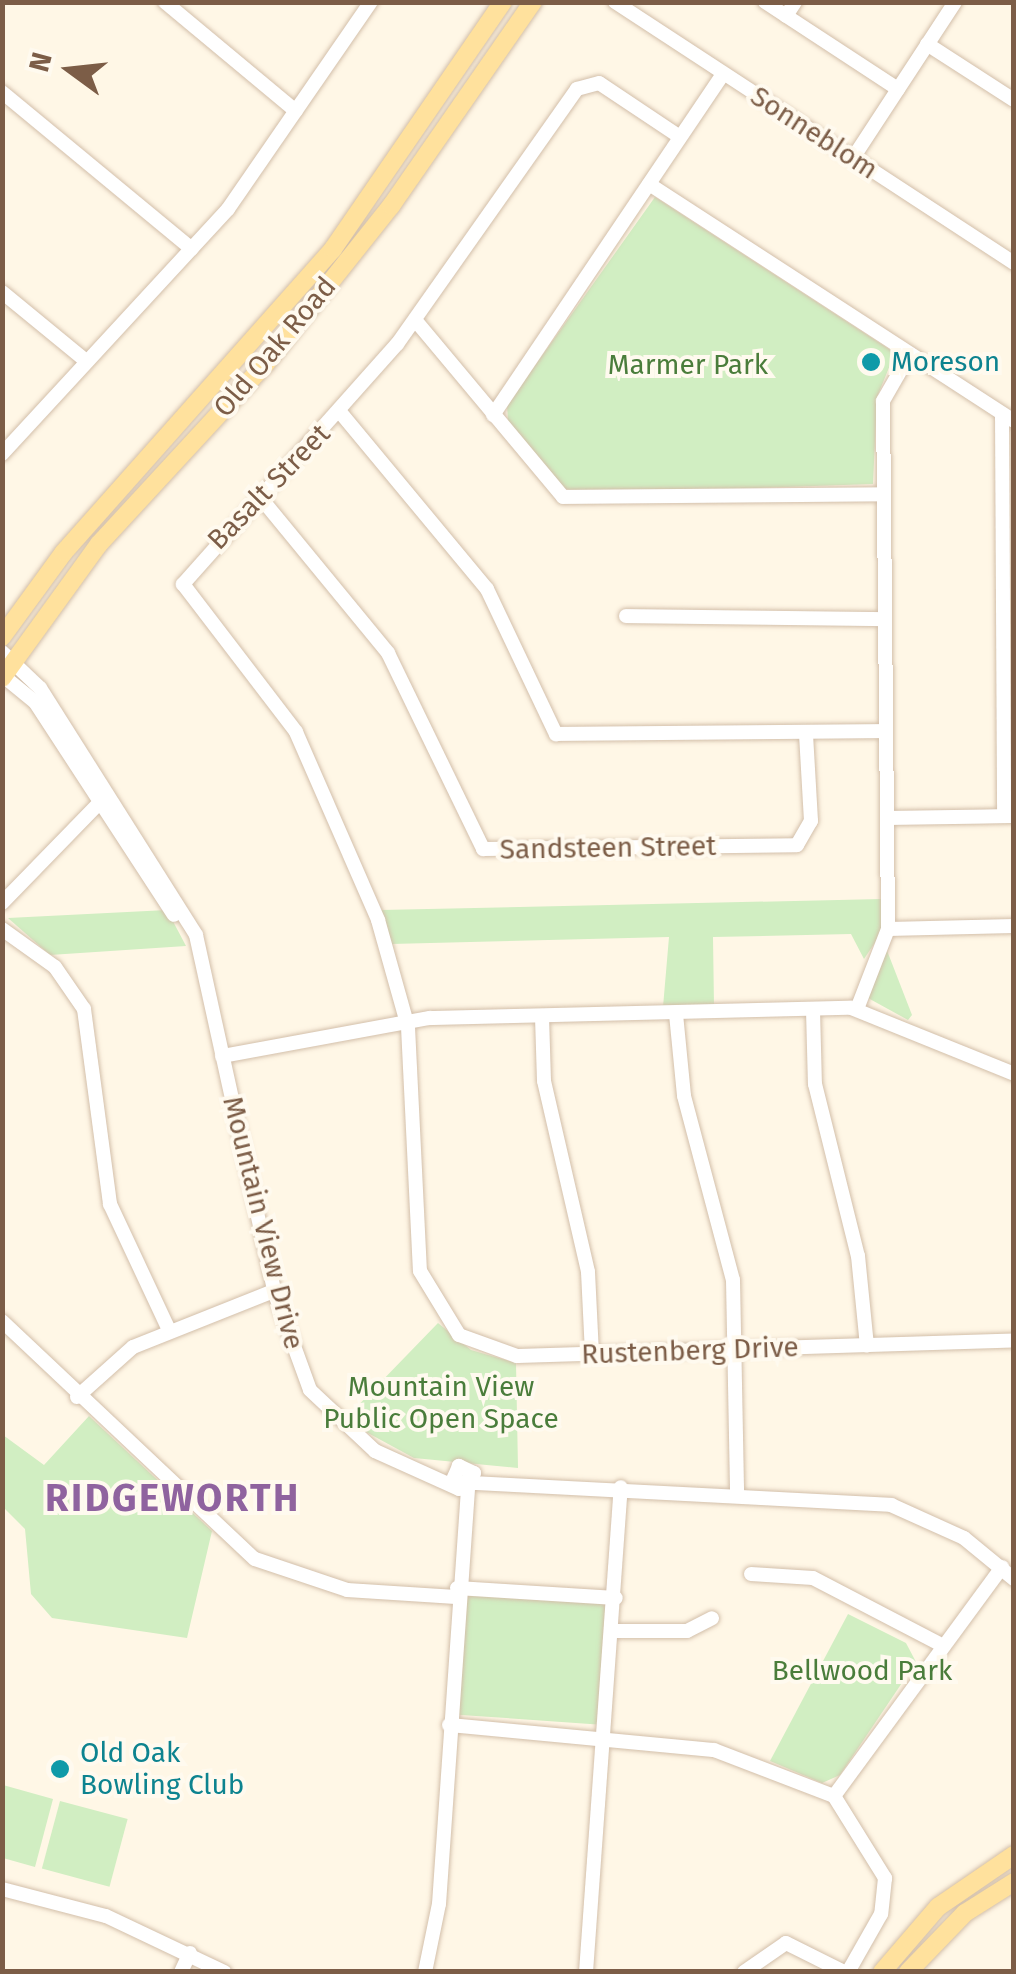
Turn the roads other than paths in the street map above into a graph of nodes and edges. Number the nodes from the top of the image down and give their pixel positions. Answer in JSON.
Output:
{"nodes":[{"id":1,"x":164,"y":2,"type":"edge"},
{"id":2,"x":371,"y":2,"type":"edge"},
{"id":3,"x":504,"y":2,"type":"edge"},
{"id":4,"x":533,"y":2,"type":"edge"},
{"id":5,"x":615,"y":2,"type":"edge"},
{"id":6,"x":765,"y":2,"type":"edge"},
{"id":7,"x":795,"y":2,"type":"edge"},
{"id":8,"x":954,"y":2,"type":"edge"},
{"id":9,"x":786,"y":16,"type":"junction"},
{"id":10,"x":927,"y":44,"type":"junction"},
{"id":11,"x":723,"y":74,"type":"junction"},
{"id":12,"x":898,"y":90,"type":"junction"},
{"id":13,"x":2,"y":92,"type":"edge"},
{"id":14,"x":1014,"y":100,"type":"edge"},
{"id":15,"x":296,"y":111,"type":"junction"},
{"id":16,"x":680,"y":137,"type":"junction"},
{"id":17,"x":853,"y":158,"type":"junction"},
{"id":18,"x":648,"y":184,"type":"junction"},
{"id":19,"x":192,"y":249,"type":"junction"},
{"id":20,"x":1014,"y":263,"type":"edge"},
{"id":21,"x":2,"y":292,"type":"edge"},
{"id":22,"x":416,"y":320,"type":"junction"},
{"id":23,"x":910,"y":354,"type":"junction"},
{"id":24,"x":86,"y":361,"type":"junction"},
{"id":25,"x":340,"y":412,"type":"junction"},
{"id":26,"x":494,"y":415,"type":"junction"},
{"id":27,"x":1008,"y":418,"type":"edge"},
{"id":28,"x":2,"y":454,"type":"edge"},
{"id":29,"x":884,"y":494,"type":"junction"},
{"id":30,"x":260,"y":498,"type":"junction"},
{"id":31,"x":626,"y":616,"type":"dead end"},
{"id":32,"x":885,"y":619,"type":"junction"},
{"id":33,"x":2,"y":637,"type":"edge"},
{"id":34,"x":5,"y":668,"type":"edge"},
{"id":35,"x":886,"y":731,"type":"junction"},
{"id":36,"x":806,"y":733,"type":"junction"},
{"id":37,"x":105,"y":797,"type":"junction"},
{"id":38,"x":1009,"y":816,"type":"edge"},
{"id":39,"x":887,"y":818,"type":"junction"},
{"id":40,"x":2,"y":903,"type":"edge"},
{"id":41,"x":1014,"y":926,"type":"edge"},
{"id":42,"x":2,"y":929,"type":"edge"},
{"id":43,"x":888,"y":929,"type":"junction"},
{"id":44,"x":857,"y":1009,"type":"junction"},
{"id":45,"x":813,"y":1010,"type":"junction"},
{"id":46,"x":676,"y":1014,"type":"junction"},
{"id":47,"x":542,"y":1017,"type":"junction"},
{"id":48,"x":404,"y":1020,"type":"junction"},
{"id":49,"x":222,"y":1056,"type":"junction"},
{"id":50,"x":1014,"y":1074,"type":"edge"},
{"id":51,"x":274,"y":1291,"type":"junction"},
{"id":52,"x":2,"y":1320,"type":"edge"},
{"id":53,"x":169,"y":1330,"type":"junction"},
{"id":54,"x":1014,"y":1340,"type":"edge"},
{"id":55,"x":867,"y":1346,"type":"junction"},
{"id":56,"x":737,"y":1350,"type":"junction"},
{"id":57,"x":592,"y":1354,"type":"junction"},
{"id":58,"x":78,"y":1397,"type":"junction"},
{"id":59,"x":463,"y":1480,"type":"junction"},
{"id":60,"x":621,"y":1488,"type":"junction"},
{"id":61,"x":737,"y":1494,"type":"junction"},
{"id":62,"x":1002,"y":1567,"type":"junction"},
{"id":63,"x":751,"y":1574,"type":"dead end"},
{"id":64,"x":1014,"y":1579,"type":"edge"},
{"id":65,"x":457,"y":1592,"type":"junction"},
{"id":66,"x":616,"y":1598,"type":"junction"},
{"id":67,"x":712,"y":1618,"type":"dead end"},
{"id":68,"x":614,"y":1631,"type":"junction"},
{"id":69,"x":938,"y":1643,"type":"junction"},
{"id":70,"x":449,"y":1725,"type":"junction"},
{"id":71,"x":607,"y":1734,"type":"junction"},
{"id":72,"x":834,"y":1796,"type":"junction"},
{"id":73,"x":1014,"y":1855,"type":"edge"},
{"id":74,"x":1014,"y":1882,"type":"edge"},
{"id":75,"x":2,"y":1889,"type":"edge"},
{"id":76,"x":190,"y":1952,"type":"junction"},
{"id":77,"x":181,"y":1972,"type":"edge"},
{"id":78,"x":224,"y":1972,"type":"edge"},
{"id":79,"x":425,"y":1972,"type":"edge"},
{"id":80,"x":586,"y":1972,"type":"edge"},
{"id":81,"x":744,"y":1972,"type":"edge"},
{"id":82,"x":846,"y":1972,"type":"edge"},
{"id":83,"x":882,"y":1972,"type":"edge"},
{"id":84,"x":908,"y":1972,"type":"edge"}],
"edges":[{"from":1,"to":15,"type":"street"},
{"from":2,"to":15,"type":"street"},
{"from":3,"to":33,"type":"main road","name":"Old Oak Road"},
{"from":4,"to":34,"type":"main road","name":"Old Oak Road"},
{"from":5,"to":11,"type":"street","name":"Sonneblom"},
{"from":6,"to":9,"type":"street"},
{"from":7,"to":9,"type":"street"},
{"from":8,"to":10,"type":"street"},
{"from":9,"to":12,"type":"street"},
{"from":10,"to":12,"type":"street"},
{"from":10,"to":14,"type":"street"},
{"from":11,"to":16,"type":"street"},
{"from":11,"to":17,"type":"street","name":"Sonneblom"},
{"from":12,"to":17,"type":"street"},
{"from":13,"to":19,"type":"street"},
{"from":15,"to":19,"type":"street"},
{"from":16,"to":18,"type":"street"},
{"from":16,"to":22,"type":"street","name":"Basalt Street"},
{"from":17,"to":20,"type":"street","name":"Sonneblom"},
{"from":18,"to":23,"type":"street"},
{"from":18,"to":26,"type":"street"},
{"from":19,"to":24,"type":"street"},
{"from":21,"to":24,"type":"street"},
{"from":22,"to":25,"type":"street","name":"Basalt Street"},
{"from":22,"to":26,"type":"street"},
{"from":23,"to":27,"type":"street"},
{"from":23,"to":29,"type":"street"},
{"from":24,"to":28,"type":"street"},
{"from":25,"to":30,"type":"street","name":"Basalt Street"},
{"from":25,"to":36,"type":"street"},
{"from":26,"to":29,"type":"street"},
{"from":27,"to":38,"type":"street"},
{"from":29,"to":32,"type":"street"},
{"from":30,"to":36,"type":"street","name":"Sandsteen Street"},
{"from":30,"to":48,"type":"street","name":"Basalt Street"},
{"from":31,"to":32,"type":"street"},
{"from":32,"to":35,"type":"street"},
{"from":34,"to":37,"type":"street","name":"Mountain View Drive"},
{"from":35,"to":36,"type":"street"},
{"from":35,"to":39,"type":"street"},
{"from":37,"to":40,"type":"street"},
{"from":37,"to":49,"type":"street","name":"Mountain View Drive"},
{"from":38,"to":39,"type":"street"},
{"from":39,"to":43,"type":"street"},
{"from":41,"to":43,"type":"street"},
{"from":42,"to":53,"type":"street"},
{"from":43,"to":44,"type":"street"},
{"from":44,"to":45,"type":"street"},
{"from":44,"to":50,"type":"street"},
{"from":45,"to":46,"type":"street"},
{"from":45,"to":55,"type":"street"},
{"from":46,"to":47,"type":"street"},
{"from":46,"to":56,"type":"street"},
{"from":47,"to":48,"type":"street"},
{"from":47,"to":57,"type":"street"},
{"from":48,"to":49,"type":"street"},
{"from":48,"to":57,"type":"street","name":"Rustenberg Drive"},
{"from":49,"to":51,"type":"street","name":"Mountain View Drive"},
{"from":51,"to":53,"type":"street"},
{"from":51,"to":59,"type":"street","name":"Mountain View Drive"},
{"from":52,"to":58,"type":"street"},
{"from":53,"to":58,"type":"street"},
{"from":54,"to":55,"type":"street","name":"Rustenberg Drive"},
{"from":55,"to":56,"type":"street","name":"Rustenberg Drive"},
{"from":56,"to":57,"type":"street","name":"Rustenberg Drive"},
{"from":56,"to":61,"type":"street"},
{"from":58,"to":65,"type":"street"},
{"from":59,"to":60,"type":"street","name":"Mountain View Drive"},
{"from":59,"to":65,"type":"street"},
{"from":60,"to":61,"type":"street","name":"Mountain View Drive"},
{"from":60,"to":66,"type":"street"},
{"from":61,"to":62,"type":"street","name":"Mountain View Drive"},
{"from":62,"to":64,"type":"street","name":"Mountain View Drive"},
{"from":62,"to":69,"type":"street"},
{"from":63,"to":69,"type":"street"},
{"from":65,"to":66,"type":"street"},
{"from":65,"to":70,"type":"street"},
{"from":66,"to":68,"type":"street"},
{"from":67,"to":68,"type":"street"},
{"from":68,"to":71,"type":"street"},
{"from":69,"to":72,"type":"street"},
{"from":70,"to":71,"type":"street"},
{"from":70,"to":79,"type":"street"},
{"from":71,"to":72,"type":"street"},
{"from":71,"to":80,"type":"street"},
{"from":72,"to":82,"type":"street"},
{"from":73,"to":83,"type":"main road"},
{"from":74,"to":84,"type":"main road"},
{"from":75,"to":76,"type":"street"},
{"from":76,"to":77,"type":"street"},
{"from":76,"to":78,"type":"street"},
{"from":81,"to":82,"type":"street"}]}
